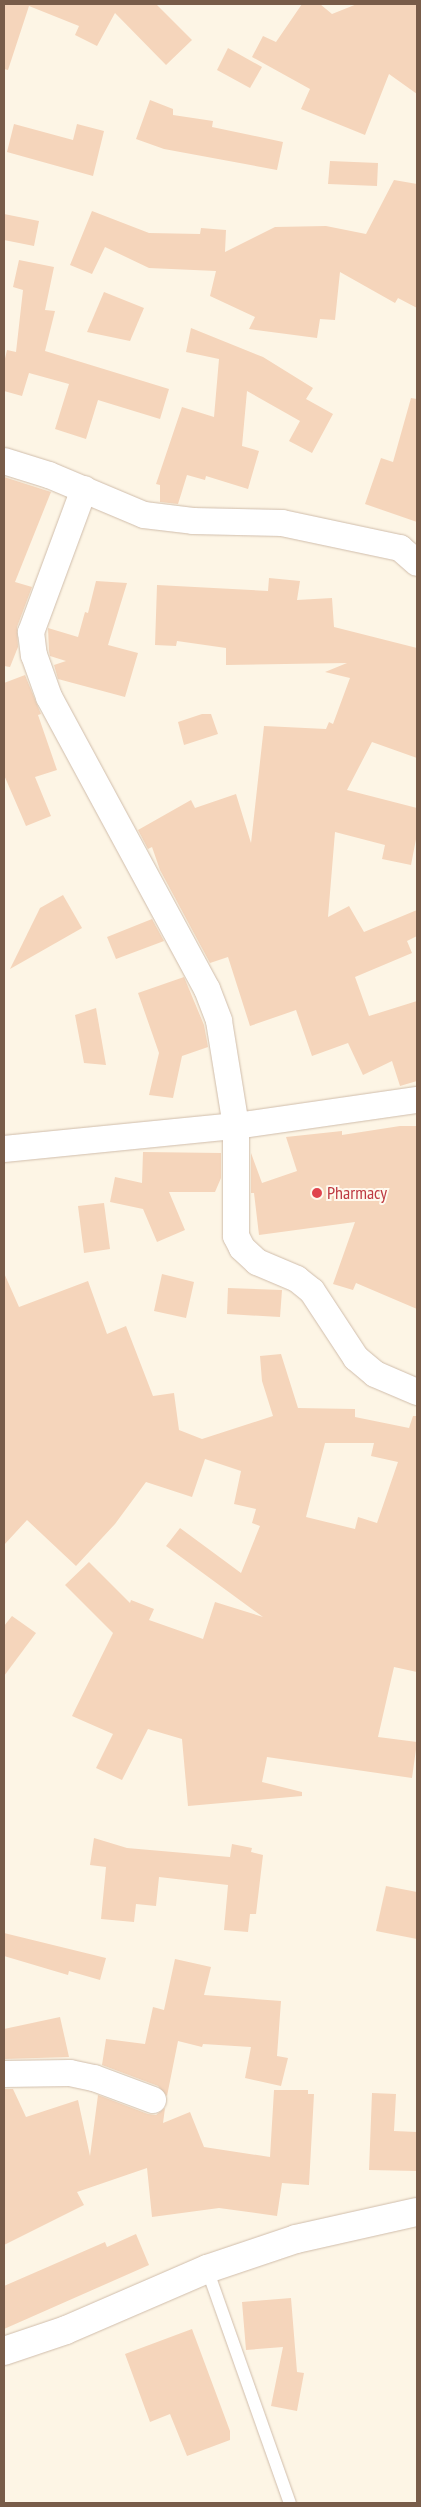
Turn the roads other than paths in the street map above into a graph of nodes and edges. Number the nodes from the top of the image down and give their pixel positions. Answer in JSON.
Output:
{"nodes":[{"id":1,"x":4,"y":461,"type":"edge"},
{"id":2,"x":84,"y":489,"type":"junction"},
{"id":3,"x":417,"y":563,"type":"edge"},
{"id":4,"x":417,"y":1100,"type":"edge"},
{"id":5,"x":236,"y":1126,"type":"junction"},
{"id":6,"x":4,"y":1149,"type":"edge"},
{"id":7,"x":417,"y":1392,"type":"edge"},
{"id":8,"x":4,"y":2074,"type":"edge"},
{"id":9,"x":153,"y":2100,"type":"dead end"},
{"id":10,"x":417,"y":2212,"type":"edge"},
{"id":11,"x":207,"y":2270,"type":"junction"},
{"id":12,"x":4,"y":2351,"type":"edge"},
{"id":13,"x":290,"y":2503,"type":"edge"}],
"edges":[{"from":1,"to":2,"type":"street"},
{"from":2,"to":3,"type":"street"},
{"from":2,"to":5,"type":"street"},
{"from":4,"to":5,"type":"street"},
{"from":5,"to":6,"type":"street"},
{"from":5,"to":7,"type":"street"},
{"from":8,"to":9,"type":"street"},
{"from":10,"to":11,"type":"street"},
{"from":11,"to":12,"type":"street"},
{"from":11,"to":13,"type":"lane"}]}
